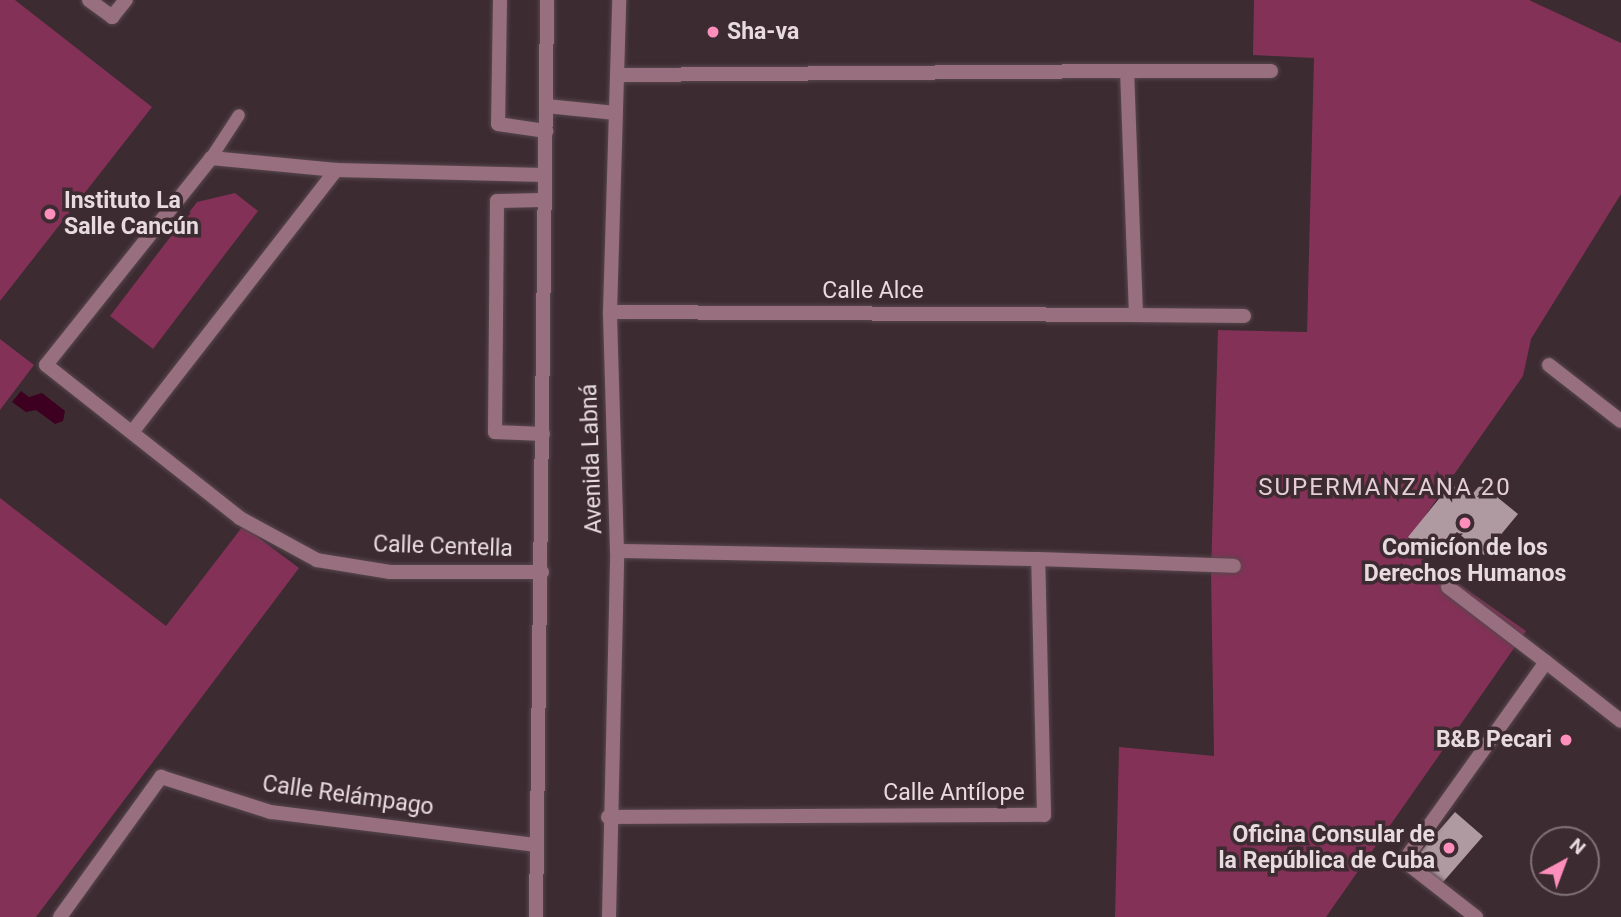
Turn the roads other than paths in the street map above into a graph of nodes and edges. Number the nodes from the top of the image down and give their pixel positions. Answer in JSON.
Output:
{"nodes":[{"id":1,"x":89,"y":0,"type":"edge"},
{"id":2,"x":125,"y":0,"type":"edge"},
{"id":3,"x":500,"y":0,"type":"edge"},
{"id":4,"x":547,"y":0,"type":"edge"},
{"id":5,"x":619,"y":0,"type":"edge"},
{"id":6,"x":1127,"y":71,"type":"junction"},
{"id":7,"x":1271,"y":71,"type":"dead end"},
{"id":8,"x":619,"y":75,"type":"junction"},
{"id":9,"x":546,"y":106,"type":"junction"},
{"id":10,"x":616,"y":113,"type":"junction"},
{"id":11,"x":239,"y":115,"type":"dead end"},
{"id":12,"x":546,"y":131,"type":"junction"},
{"id":13,"x":211,"y":158,"type":"junction"},
{"id":14,"x":336,"y":170,"type":"junction"},
{"id":15,"x":545,"y":175,"type":"junction"},
{"id":16,"x":544,"y":200,"type":"junction"},
{"id":17,"x":610,"y":312,"type":"junction"},
{"id":18,"x":1136,"y":314,"type":"junction"},
{"id":19,"x":1244,"y":316,"type":"dead end"},
{"id":20,"x":1549,"y":365,"type":"dead end"},
{"id":21,"x":1621,"y":421,"type":"edge"},
{"id":22,"x":133,"y":431,"type":"junction"},
{"id":23,"x":543,"y":434,"type":"junction"},
{"id":24,"x":617,"y":551,"type":"junction"},
{"id":25,"x":1038,"y":559,"type":"junction"},
{"id":26,"x":1234,"y":566,"type":"dead end"},
{"id":27,"x":542,"y":572,"type":"junction"},
{"id":28,"x":1448,"y":587,"type":"dead end"},
{"id":29,"x":1546,"y":662,"type":"junction"},
{"id":30,"x":1621,"y":721,"type":"edge"},
{"id":31,"x":608,"y":817,"type":"junction"},
{"id":32,"x":536,"y":845,"type":"junction"},
{"id":33,"x":60,"y":917,"type":"edge"},
{"id":34,"x":536,"y":917,"type":"edge"},
{"id":35,"x":609,"y":917,"type":"edge"},
{"id":36,"x":1476,"y":917,"type":"edge"}],
"edges":[{"from":1,"to":2,"type":"street"},
{"from":3,"to":12,"type":"street"},
{"from":4,"to":9,"type":"street","name":"Avenida Labná"},
{"from":5,"to":8,"type":"street","name":"Avenida Labná"},
{"from":6,"to":7,"type":"street"},
{"from":6,"to":8,"type":"street"},
{"from":6,"to":18,"type":"street"},
{"from":8,"to":10,"type":"street","name":"Avenida Labná"},
{"from":9,"to":10,"type":"street"},
{"from":9,"to":12,"type":"street","name":"Avenida Labná"},
{"from":10,"to":17,"type":"street","name":"Avenida Labná"},
{"from":11,"to":13,"type":"lane"},
{"from":12,"to":15,"type":"street","name":"Avenida Labná"},
{"from":13,"to":14,"type":"street"},
{"from":13,"to":22,"type":"street","name":"Calle Centella"},
{"from":14,"to":15,"type":"street"},
{"from":14,"to":22,"type":"street"},
{"from":15,"to":16,"type":"street","name":"Avenida Labná"},
{"from":16,"to":23,"type":"street","name":"Avenida Labná"},
{"from":16,"to":23,"type":"street"},
{"from":17,"to":18,"type":"street","name":"Calle Alce"},
{"from":17,"to":24,"type":"street","name":"Avenida Labná"},
{"from":18,"to":19,"type":"street","name":"Calle Alce"},
{"from":20,"to":21,"type":"street"},
{"from":22,"to":27,"type":"street","name":"Calle Centella"},
{"from":23,"to":27,"type":"street","name":"Avenida Labná"},
{"from":24,"to":25,"type":"street"},
{"from":24,"to":31,"type":"street","name":"Avenida Labná"},
{"from":25,"to":26,"type":"street"},
{"from":25,"to":31,"type":"street","name":"Calle Antílope"},
{"from":27,"to":32,"type":"street","name":"Avenida Labná"},
{"from":28,"to":29,"type":"street"},
{"from":29,"to":30,"type":"street"},
{"from":29,"to":36,"type":"street"},
{"from":31,"to":35,"type":"street","name":"Avenida Labná"},
{"from":32,"to":33,"type":"street","name":"Calle Relámpago"},
{"from":32,"to":34,"type":"street","name":"Avenida Labná"}]}
